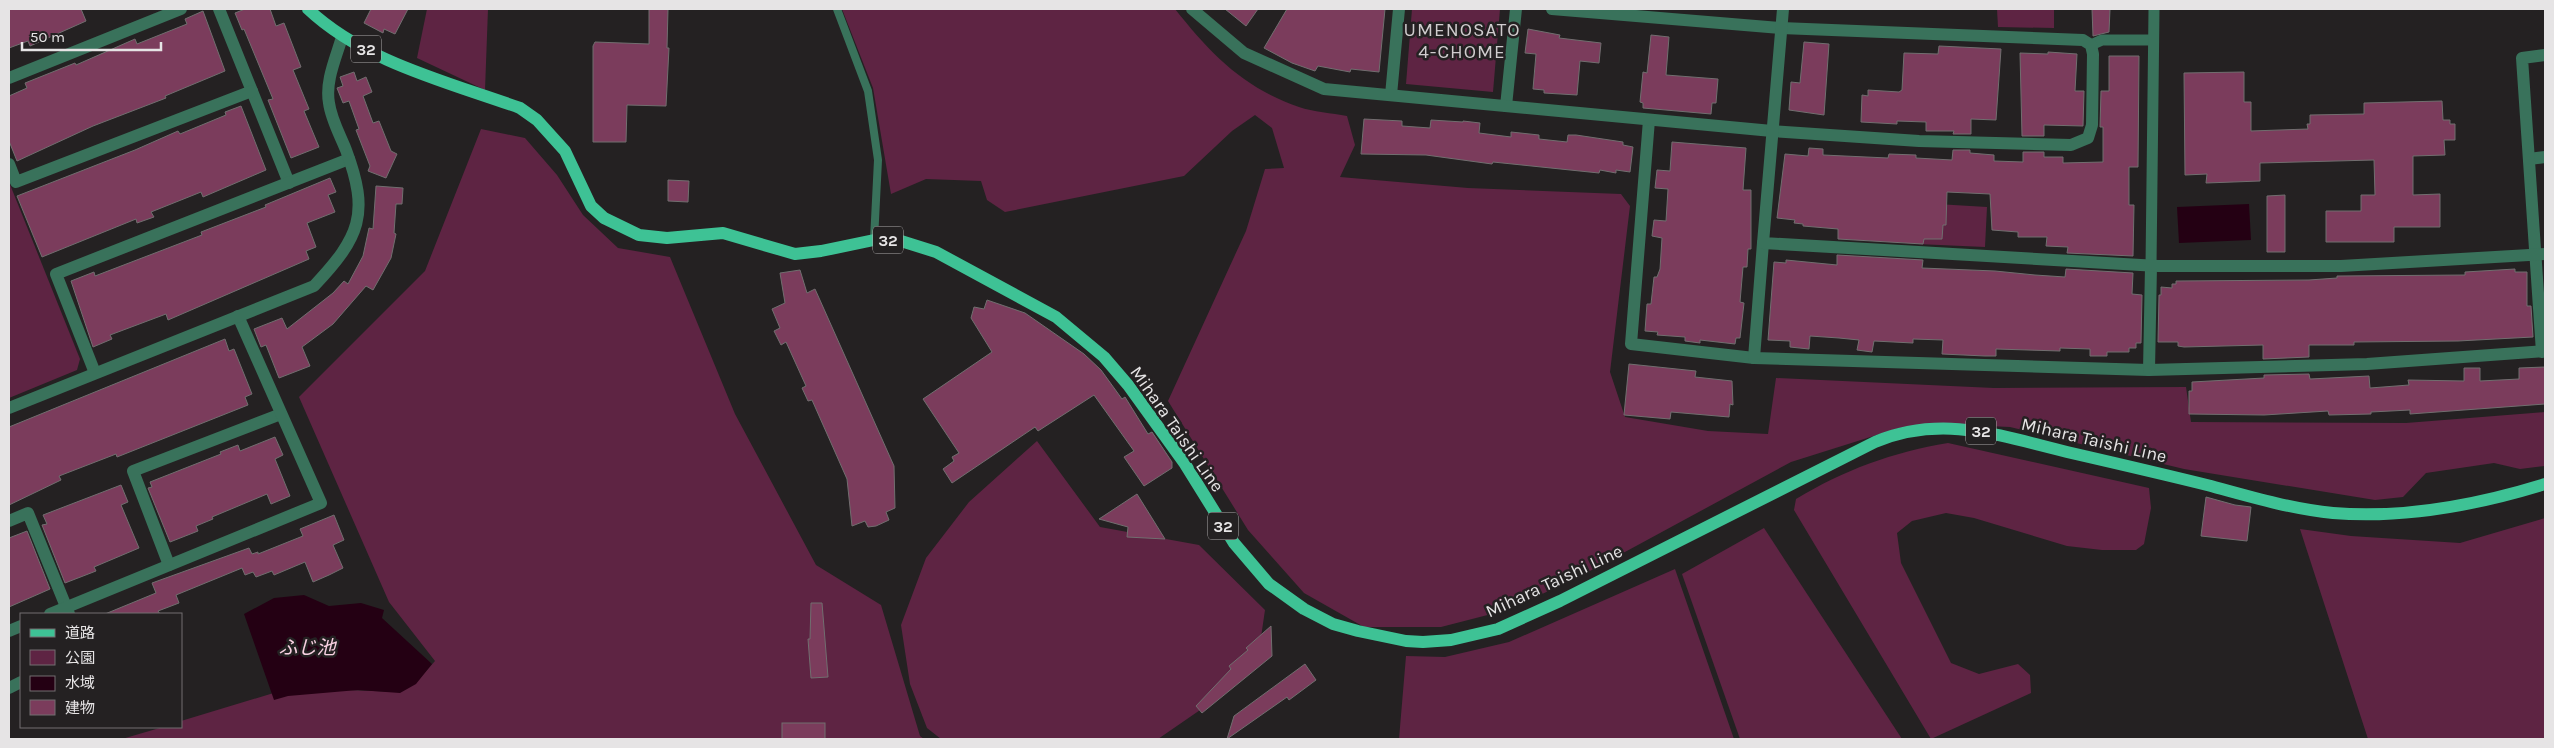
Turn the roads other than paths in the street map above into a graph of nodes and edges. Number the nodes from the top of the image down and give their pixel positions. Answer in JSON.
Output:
{"nodes":[{"id":1,"x":181,"y":9,"type":"edge"},
{"id":2,"x":218,"y":9,"type":"edge"},
{"id":3,"x":308,"y":9,"type":"edge"},
{"id":4,"x":837,"y":9,"type":"edge"},
{"id":5,"x":1192,"y":9,"type":"edge"},
{"id":6,"x":1399,"y":9,"type":"edge"},
{"id":7,"x":1516,"y":9,"type":"edge"},
{"id":8,"x":1552,"y":9,"type":"edge"},
{"id":9,"x":1783,"y":9,"type":"edge"},
{"id":10,"x":2154,"y":9,"type":"edge"},
{"id":11,"x":1781,"y":28,"type":"junction"},
{"id":12,"x":342,"y":37,"type":"junction"},
{"id":13,"x":2153,"y":40,"type":"junction"},
{"id":14,"x":2090,"y":45,"type":"junction"},
{"id":15,"x":2545,"y":55,"type":"edge"},
{"id":16,"x":9,"y":78,"type":"edge"},
{"id":17,"x":252,"y":91,"type":"junction"},
{"id":18,"x":1391,"y":95,"type":"junction"},
{"id":19,"x":1506,"y":106,"type":"junction"},
{"id":20,"x":1649,"y":120,"type":"junction"},
{"id":21,"x":1772,"y":131,"type":"junction"},
{"id":22,"x":2545,"y":157,"type":"edge"},
{"id":23,"x":349,"y":159,"type":"junction"},
{"id":24,"x":2529,"y":159,"type":"junction"},
{"id":25,"x":9,"y":164,"type":"edge"},
{"id":26,"x":288,"y":183,"type":"junction"},
{"id":27,"x":874,"y":240,"type":"junction"},
{"id":28,"x":1763,"y":243,"type":"junction"},
{"id":29,"x":2540,"y":255,"type":"edge"},
{"id":30,"x":2151,"y":266,"type":"junction"},
{"id":31,"x":238,"y":316,"type":"junction"},
{"id":32,"x":2544,"y":352,"type":"edge"},
{"id":33,"x":1754,"y":358,"type":"junction"},
{"id":34,"x":2148,"y":370,"type":"junction"},
{"id":35,"x":95,"y":373,"type":"junction"},
{"id":36,"x":9,"y":408,"type":"edge"},
{"id":37,"x":281,"y":414,"type":"junction"},
{"id":38,"x":2545,"y":484,"type":"edge"},
{"id":39,"x":9,"y":521,"type":"edge"},
{"id":40,"x":169,"y":565,"type":"junction"},
{"id":41,"x":68,"y":611,"type":"edge"}],
"edges":[{"from":1,"to":16,"type":"street"},
{"from":2,"to":17,"type":"street"},
{"from":3,"to":12,"type":"main road","name":"Mihara Taishi Line","number":"32"},
{"from":4,"to":27,"type":"lane"},
{"from":5,"to":18,"type":"street"},
{"from":6,"to":18,"type":"street"},
{"from":7,"to":19,"type":"street"},
{"from":8,"to":11,"type":"street"},
{"from":9,"to":11,"type":"street"},
{"from":10,"to":13,"type":"street"},
{"from":11,"to":14,"type":"street"},
{"from":11,"to":21,"type":"street"},
{"from":12,"to":23,"type":"street"},
{"from":12,"to":27,"type":"main road","name":"Mihara Taishi Line","number":"32"},
{"from":13,"to":14,"type":"street"},
{"from":13,"to":30,"type":"street"},
{"from":14,"to":21,"type":"street"},
{"from":15,"to":24,"type":"street"},
{"from":17,"to":25,"type":"street"},
{"from":17,"to":26,"type":"street"},
{"from":18,"to":19,"type":"street"},
{"from":19,"to":20,"type":"street"},
{"from":20,"to":21,"type":"street"},
{"from":20,"to":33,"type":"street"},
{"from":21,"to":28,"type":"street"},
{"from":22,"to":24,"type":"street"},
{"from":23,"to":26,"type":"street"},
{"from":23,"to":31,"type":"street"},
{"from":24,"to":29,"type":"street"},
{"from":26,"to":35,"type":"street"},
{"from":27,"to":38,"type":"main road","name":"Mihara Taishi Line","number":"32"},
{"from":28,"to":30,"type":"street"},
{"from":28,"to":33,"type":"street"},
{"from":29,"to":30,"type":"street"},
{"from":29,"to":32,"type":"street"},
{"from":30,"to":34,"type":"street"},
{"from":31,"to":35,"type":"street"},
{"from":31,"to":37,"type":"street"},
{"from":32,"to":34,"type":"street"},
{"from":33,"to":34,"type":"street"},
{"from":35,"to":36,"type":"street"},
{"from":37,"to":40,"type":"street"},
{"from":37,"to":40,"type":"street"},
{"from":39,"to":41,"type":"street"},
{"from":40,"to":41,"type":"street"}]}
